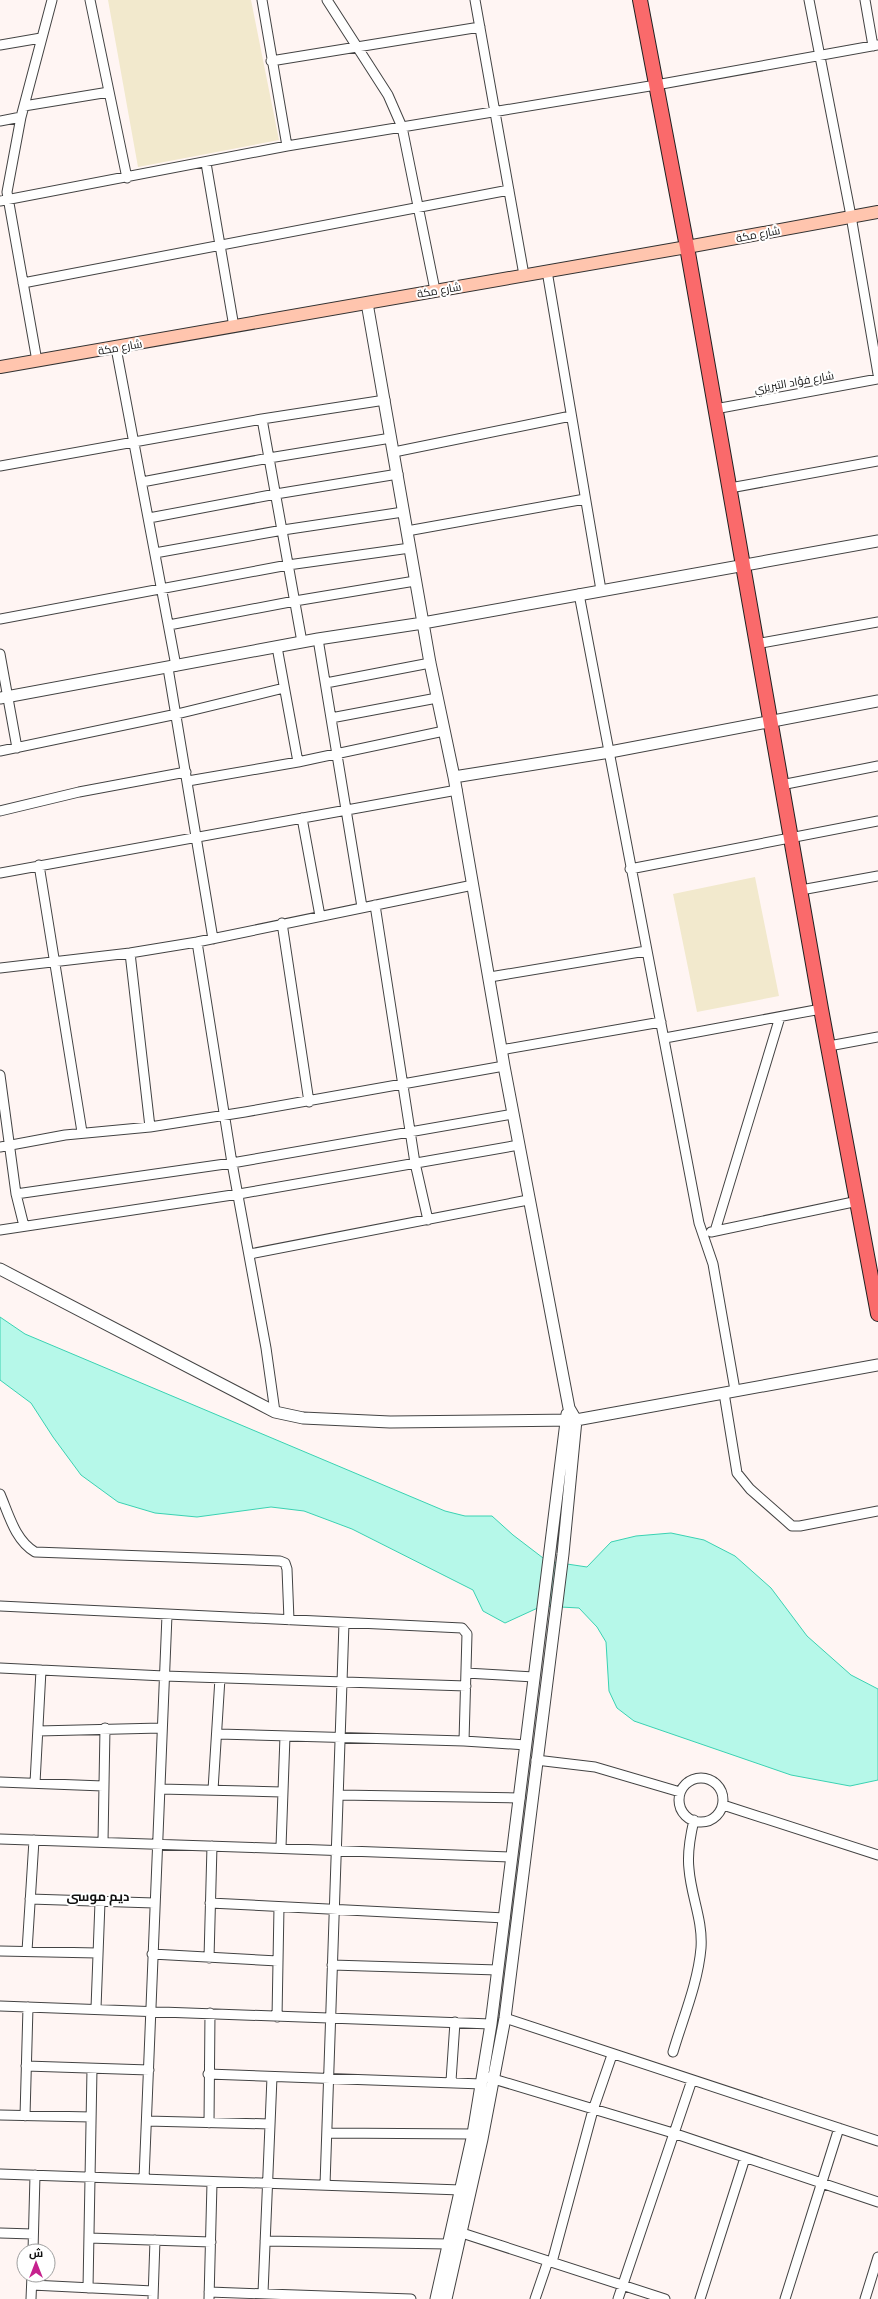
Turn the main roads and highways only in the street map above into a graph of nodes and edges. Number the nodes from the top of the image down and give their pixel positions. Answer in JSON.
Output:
{"nodes":[{"id":1,"x":640,"y":0,"type":"edge"},
{"id":2,"x":878,"y":212,"type":"edge"},
{"id":3,"x":687,"y":247,"type":"junction"},
{"id":4,"x":0,"y":368,"type":"edge"},
{"id":5,"x":878,"y":1314,"type":"edge"}],
"edges":[{"from":1,"to":3,"type":"highway"},
{"from":2,"to":3,"type":"main road","name":"شارع مكة"},
{"from":3,"to":4,"type":"main road","name":"شارع مكة"},
{"from":3,"to":5,"type":"highway"}]}
